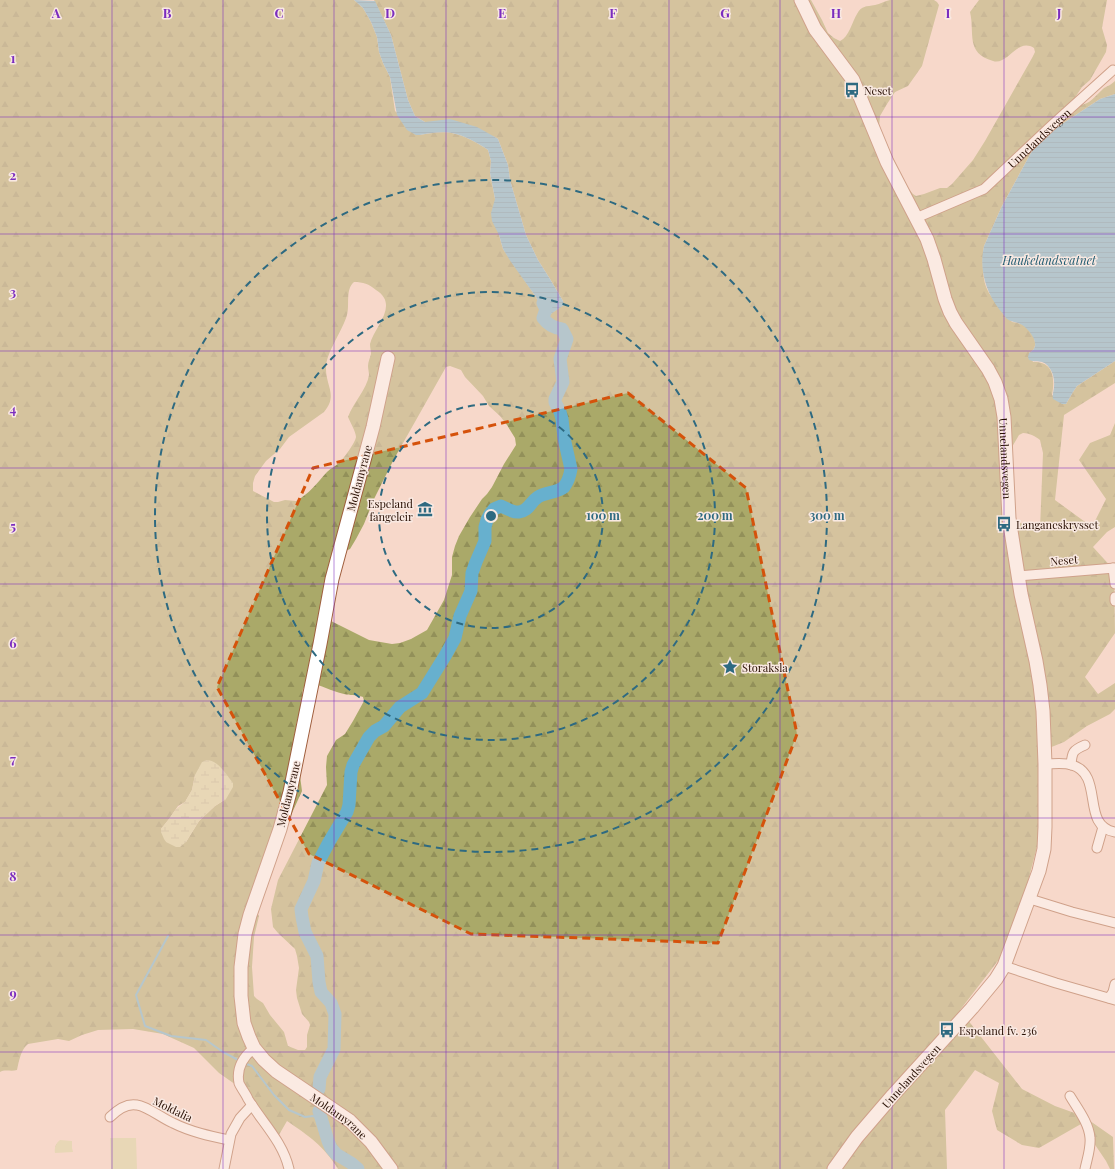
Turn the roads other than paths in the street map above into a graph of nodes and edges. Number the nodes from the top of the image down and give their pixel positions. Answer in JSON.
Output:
{"nodes":[{"id":1,"x":801,"y":0,"type":"edge"},
{"id":2,"x":1113,"y":70,"type":"dead end"},
{"id":3,"x":916,"y":218,"type":"junction"},
{"id":4,"x":388,"y":358,"type":"dead end"},
{"id":5,"x":1114,"y":568,"type":"edge"},
{"id":6,"x":1018,"y":576,"type":"junction"},
{"id":7,"x":1115,"y":584,"type":"edge"},
{"id":8,"x":1115,"y":597,"type":"edge"},
{"id":9,"x":1115,"y":601,"type":"edge"},
{"id":10,"x":1085,"y":745,"type":"dead end"},
{"id":11,"x":1044,"y":764,"type":"junction"},
{"id":12,"x":1071,"y":764,"type":"junction"},
{"id":13,"x":1104,"y":827,"type":"junction"},
{"id":14,"x":1115,"y":832,"type":"edge"},
{"id":15,"x":1097,"y":848,"type":"dead end"},
{"id":16,"x":1030,"y":899,"type":"junction"},
{"id":17,"x":1115,"y":923,"type":"edge"},
{"id":18,"x":1004,"y":966,"type":"junction"},
{"id":19,"x":1115,"y":984,"type":"edge"},
{"id":20,"x":1112,"y":999,"type":"edge"},
{"id":21,"x":254,"y":1048,"type":"junction"},
{"id":22,"x":1070,"y":1096,"type":"dead end"},
{"id":23,"x":252,"y":1105,"type":"junction"},
{"id":24,"x":110,"y":1117,"type":"dead end"},
{"id":25,"x":229,"y":1140,"type":"junction"},
{"id":26,"x":224,"y":1169,"type":"edge"},
{"id":27,"x":289,"y":1169,"type":"edge"},
{"id":28,"x":391,"y":1169,"type":"edge"},
{"id":29,"x":834,"y":1169,"type":"edge"},
{"id":30,"x":1085,"y":1169,"type":"edge"}],
"edges":[{"from":1,"to":3,"type":"main road","name":"Unnelandsvegen"},
{"from":2,"to":3,"type":"street","name":"Unnelandsvegen"},
{"from":3,"to":6,"type":"main road","name":"Unnelandsvegen"},
{"from":4,"to":21,"type":"main road","name":"Moldamyrane"},
{"from":5,"to":6,"type":"street","name":"Neset"},
{"from":5,"to":7,"type":"street","name":"Neset"},
{"from":6,"to":11,"type":"main road","name":"Unnelandsvegen"},
{"from":8,"to":9,"type":"street"},
{"from":10,"to":12,"type":"street"},
{"from":11,"to":12,"type":"street"},
{"from":11,"to":16,"type":"main road","name":"Unnelandsvegen"},
{"from":12,"to":13,"type":"street"},
{"from":13,"to":14,"type":"street"},
{"from":13,"to":15,"type":"street"},
{"from":16,"to":17,"type":"street"},
{"from":16,"to":18,"type":"main road","name":"Unnelandsvegen"},
{"from":18,"to":20,"type":"street"},
{"from":18,"to":29,"type":"main road","name":"Unnelandsvegen"},
{"from":19,"to":20,"type":"street"},
{"from":21,"to":23,"type":"street"},
{"from":21,"to":28,"type":"main road","name":"Moldamyrane"},
{"from":22,"to":30,"type":"street"},
{"from":23,"to":25,"type":"street"},
{"from":23,"to":27,"type":"street"},
{"from":24,"to":25,"type":"street","name":"Moldalia"},
{"from":25,"to":26,"type":"street"}]}
